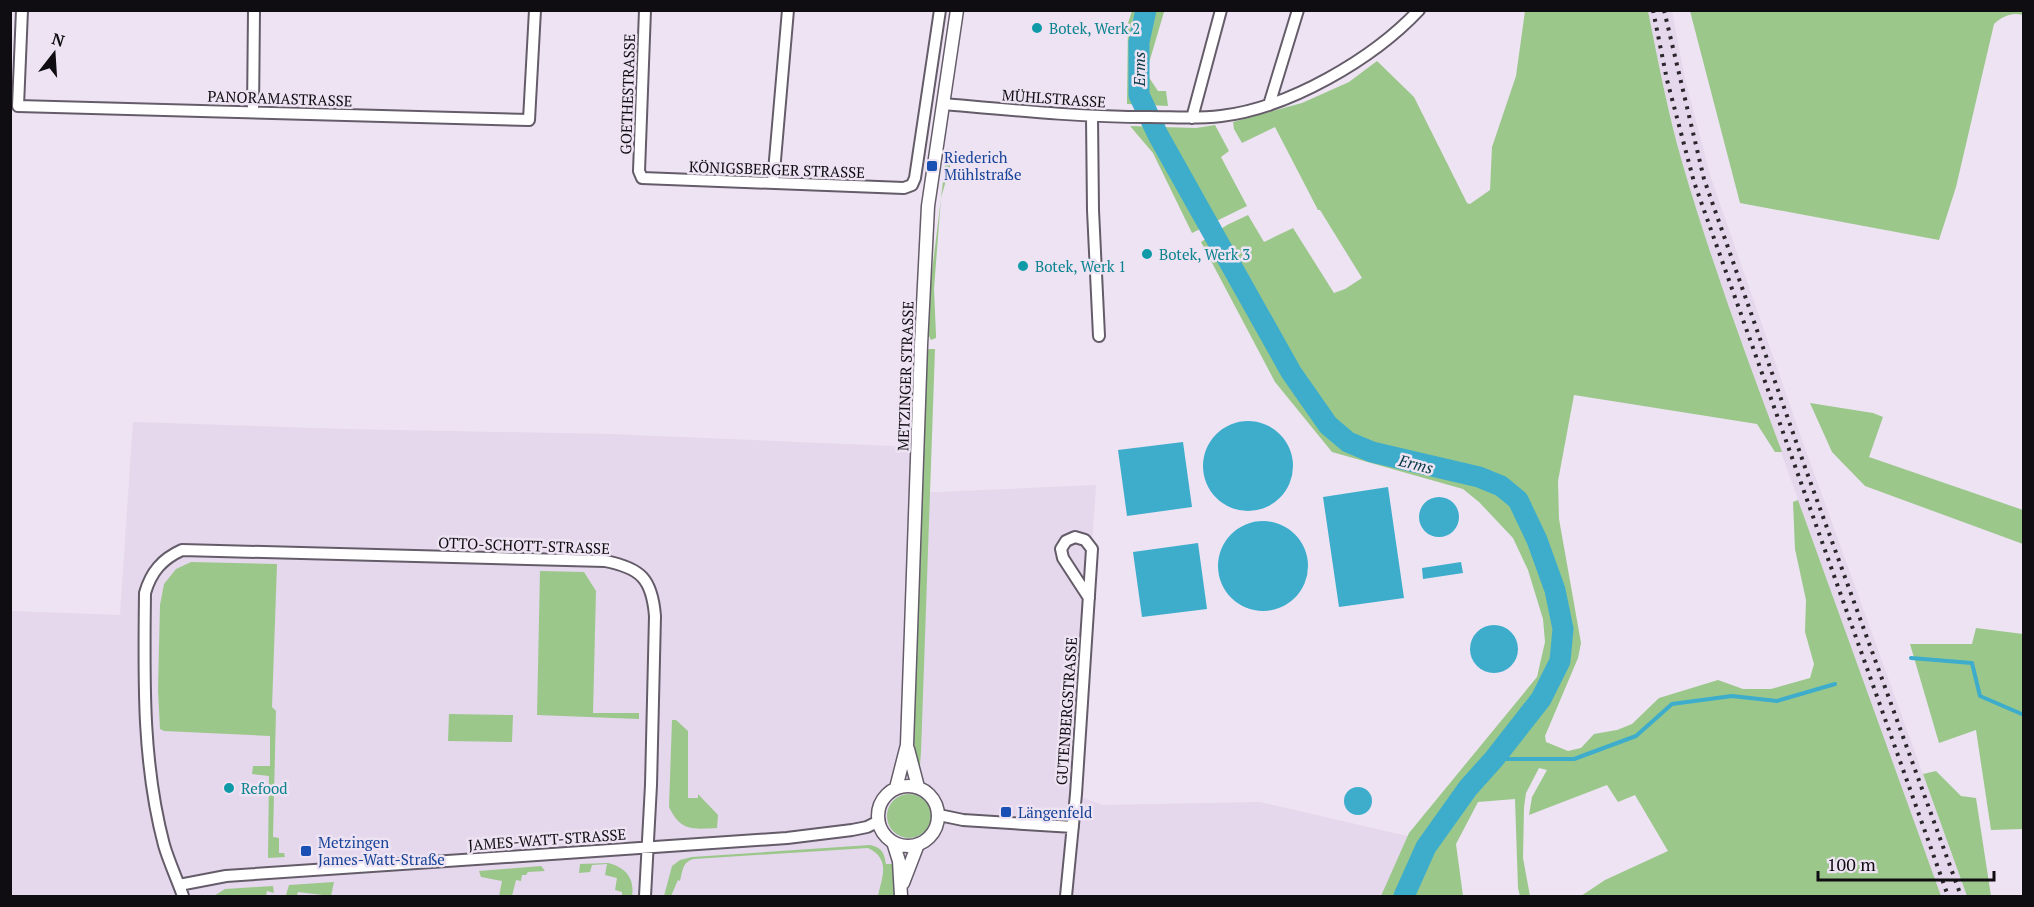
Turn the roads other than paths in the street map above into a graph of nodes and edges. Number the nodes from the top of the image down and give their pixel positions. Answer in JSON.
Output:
{"nodes":[{"id":1,"x":22,"y":10,"type":"edge"},
{"id":2,"x":254,"y":10,"type":"edge"},
{"id":3,"x":535,"y":10,"type":"edge"},
{"id":4,"x":645,"y":10,"type":"edge"},
{"id":5,"x":788,"y":10,"type":"edge"},
{"id":6,"x":939,"y":10,"type":"edge"},
{"id":7,"x":957,"y":10,"type":"edge"},
{"id":8,"x":1221,"y":10,"type":"edge"},
{"id":9,"x":1298,"y":10,"type":"edge"},
{"id":10,"x":1419,"y":10,"type":"edge"},
{"id":11,"x":944,"y":104,"type":"junction"},
{"id":12,"x":1269,"y":105,"type":"junction"},
{"id":13,"x":253,"y":112,"type":"junction"},
{"id":14,"x":1092,"y":117,"type":"junction"},
{"id":15,"x":1192,"y":118,"type":"junction"},
{"id":16,"x":642,"y":178,"type":"joint"},
{"id":17,"x":773,"y":183,"type":"junction"},
{"id":18,"x":1099,"y":336,"type":"dead end"},
{"id":19,"x":1089,"y":598,"type":"junction"},
{"id":20,"x":907,"y":745,"type":"junction"},
{"id":21,"x":918,"y":787,"type":"junction"},
{"id":22,"x":896,"y":788,"type":"junction"},
{"id":23,"x":939,"y":815,"type":"junction"},
{"id":24,"x":879,"y":821,"type":"junction"},
{"id":25,"x":1073,"y":827,"type":"junction"},
{"id":26,"x":893,"y":842,"type":"junction"},
{"id":27,"x":918,"y":844,"type":"junction"},
{"id":28,"x":648,"y":848,"type":"junction"},
{"id":29,"x":179,"y":885,"type":"junction"},
{"id":30,"x":902,"y":892,"type":"edge"},
{"id":31,"x":183,"y":897,"type":"edge"},
{"id":32,"x":645,"y":897,"type":"edge"},
{"id":33,"x":1066,"y":897,"type":"edge"}],
"edges":[{"from":1,"to":13,"type":"street","name":"PANORAMASTRASSE"},
{"from":2,"to":13,"type":"street"},
{"from":3,"to":13,"type":"street","name":"PANORAMASTRASSE"},
{"from":4,"to":16,"type":"street","name":"GOETHESTRASSE"},
{"from":5,"to":17,"type":"street"},
{"from":6,"to":17,"type":"street","name":"KÖNIGSBERGER STRASSE"},
{"from":7,"to":11,"type":"street","name":"METZINGER STRASSE"},
{"from":8,"to":15,"type":"street"},
{"from":9,"to":12,"type":"street"},
{"from":10,"to":12,"type":"street","name":"MÜHLSTRASSE"},
{"from":11,"to":14,"type":"street","name":"MÜHLSTRASSE"},
{"from":11,"to":20,"type":"street","name":"METZINGER STRASSE"},
{"from":12,"to":15,"type":"street","name":"MÜHLSTRASSE"},
{"from":14,"to":15,"type":"street","name":"MÜHLSTRASSE"},
{"from":14,"to":18,"type":"street"},
{"from":16,"to":17,"type":"street","name":"KÖNIGSBERGER STRASSE"},
{"from":19,"to":19,"type":"street","name":"GUTENBERGSTRASSE"},
{"from":19,"to":25,"type":"street","name":"GUTENBERGSTRASSE"},
{"from":20,"to":21,"type":"street","name":"METZINGER STRASSE"},
{"from":20,"to":22,"type":"street","name":"METZINGER STRASSE"},
{"from":21,"to":22,"type":"street"},
{"from":21,"to":23,"type":"street"},
{"from":22,"to":24,"type":"street"},
{"from":23,"to":25,"type":"street"},
{"from":23,"to":27,"type":"street"},
{"from":24,"to":26,"type":"street"},
{"from":24,"to":28,"type":"street","name":"JAMES-WATT-STRASSE"},
{"from":25,"to":33,"type":"street","name":"GUTENBERGSTRASSE"},
{"from":26,"to":27,"type":"street"},
{"from":26,"to":30,"type":"street"},
{"from":27,"to":30,"type":"street"},
{"from":28,"to":29,"type":"street","name":"JAMES-WATT-STRASSE"},
{"from":28,"to":29,"type":"street","name":"OTTO-SCHOTT-STRASSE"},
{"from":28,"to":32,"type":"street","name":"OTTO-SCHOTT-STRASSE"},
{"from":29,"to":31,"type":"street"}]}
